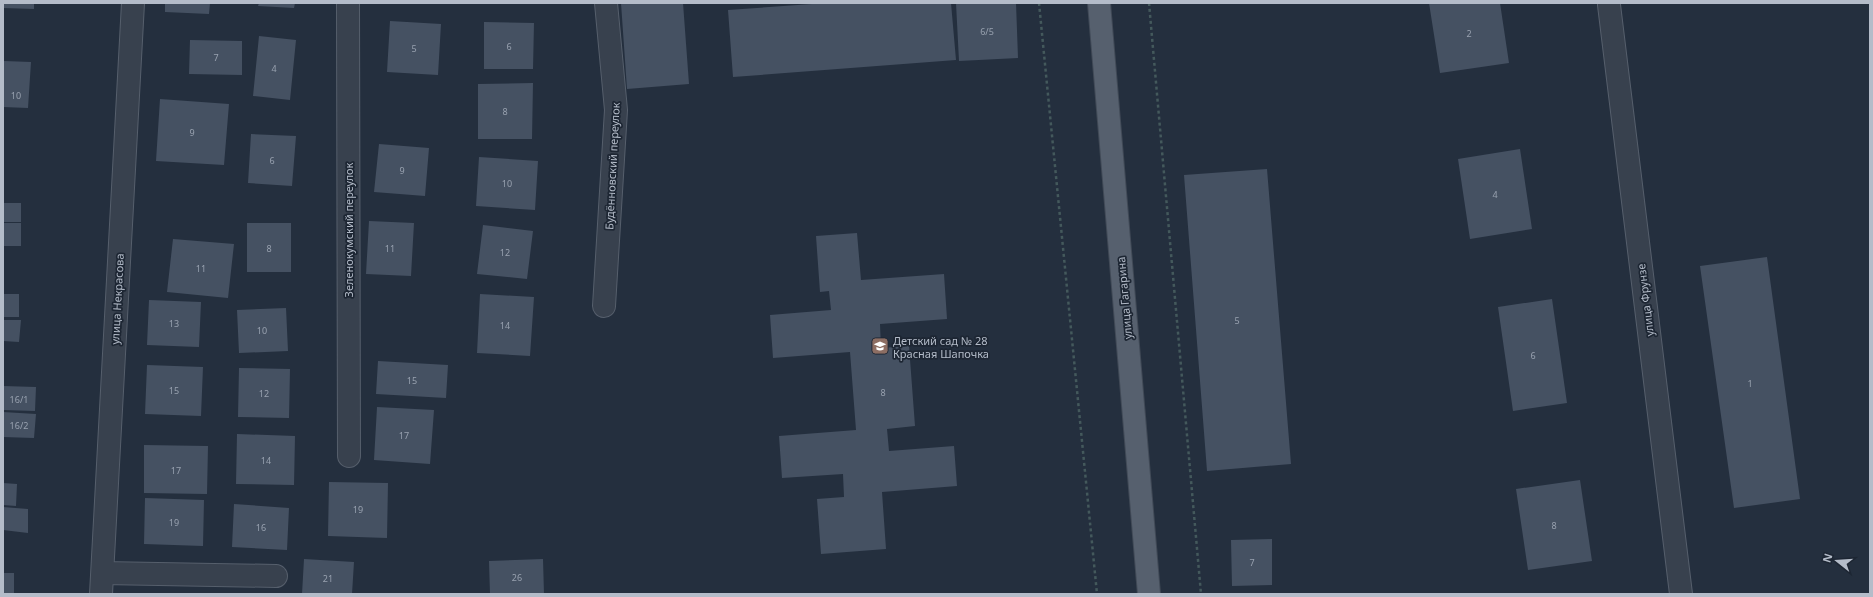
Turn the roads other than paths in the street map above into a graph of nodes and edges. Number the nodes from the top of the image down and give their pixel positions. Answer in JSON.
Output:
{"nodes":[{"id":1,"x":133,"y":3,"type":"edge"},
{"id":2,"x":348,"y":3,"type":"edge"},
{"id":3,"x":606,"y":3,"type":"edge"},
{"id":4,"x":1099,"y":3,"type":"edge"},
{"id":5,"x":1608,"y":5,"type":"dead end"},
{"id":6,"x":604,"y":306,"type":"dead end"},
{"id":7,"x":348,"y":456,"type":"dead end"},
{"id":8,"x":276,"y":576,"type":"dead end"},
{"id":9,"x":102,"y":584,"type":"edge"},
{"id":10,"x":1149,"y":594,"type":"edge"},
{"id":11,"x":1681,"y":594,"type":"edge"}],
"edges":[{"from":1,"to":9,"type":"street","name":"улица Некрасова"},
{"from":2,"to":7,"type":"street","name":"Зеленокумский переулок"},
{"from":3,"to":6,"type":"street","name":"Будённовский переулок"},
{"from":4,"to":10,"type":"main road","name":"улица Гагарина"},
{"from":5,"to":11,"type":"street","name":"улица Фрунзе"},
{"from":8,"to":9,"type":"street"}]}
